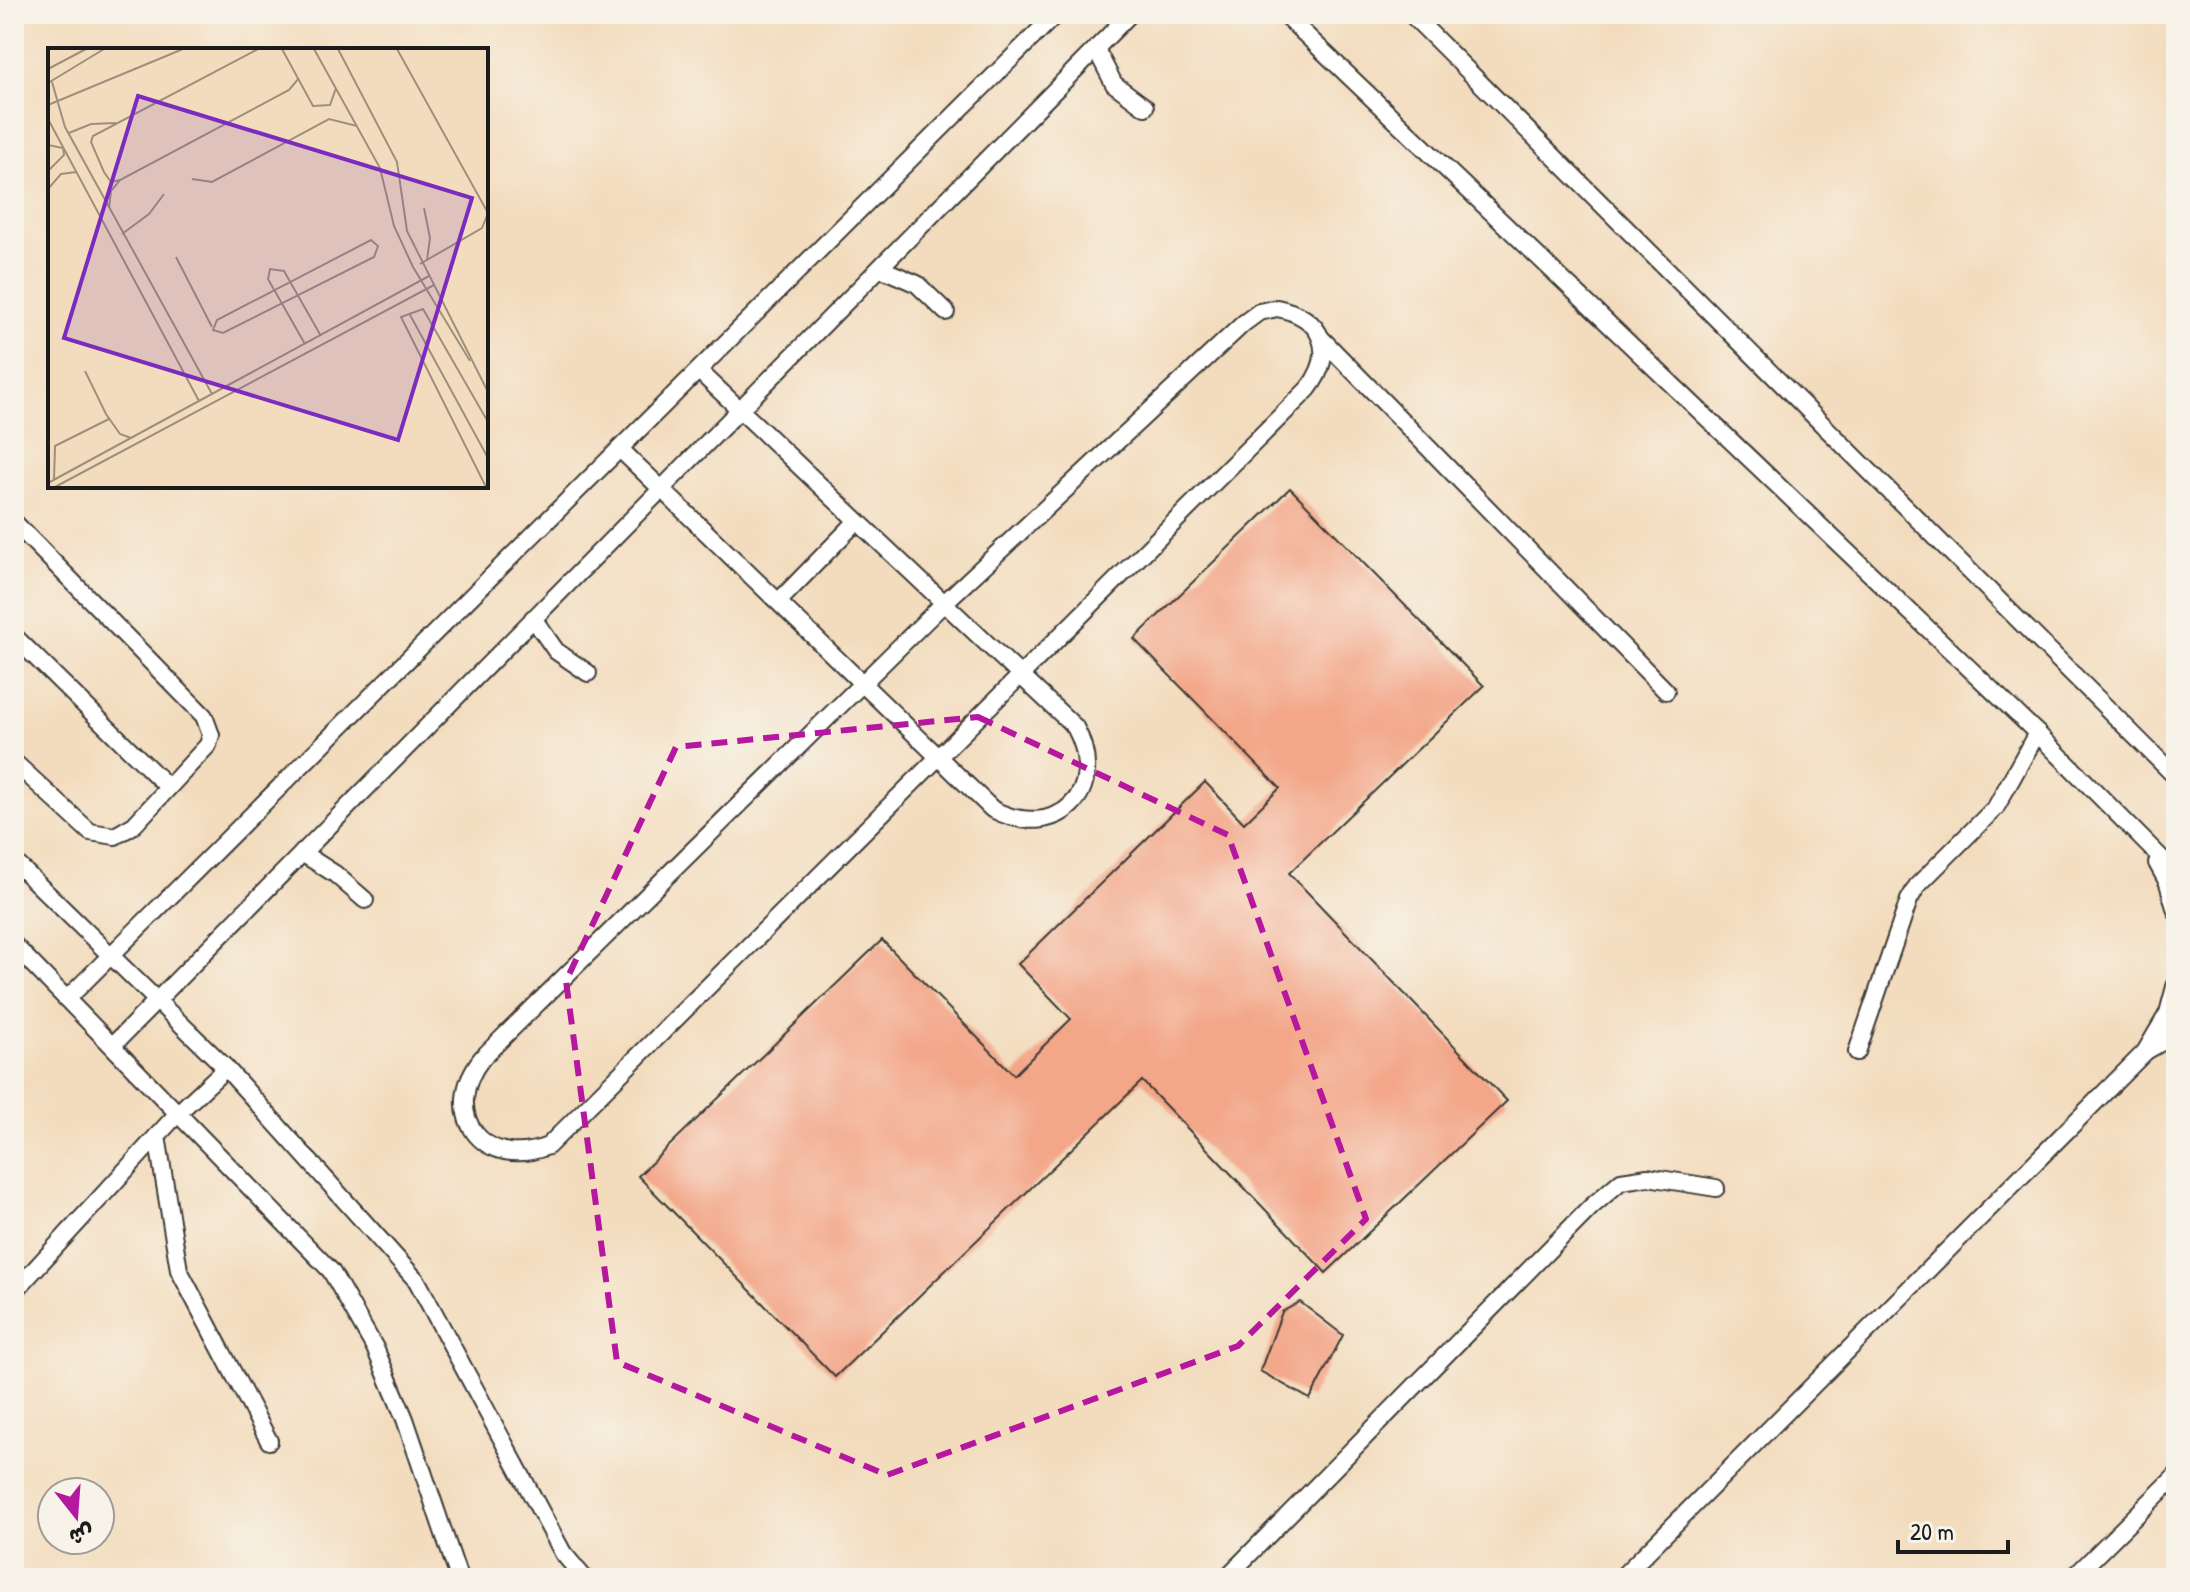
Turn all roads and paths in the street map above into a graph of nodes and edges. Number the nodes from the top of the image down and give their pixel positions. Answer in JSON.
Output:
{"nodes":[{"id":1,"x":1056,"y":14,"type":"edge"},
{"id":2,"x":1130,"y":14,"type":"edge"},
{"id":3,"x":1284,"y":14,"type":"edge"},
{"id":4,"x":1411,"y":14,"type":"edge"},
{"id":5,"x":1096,"y":49,"type":"junction"},
{"id":6,"x":1145,"y":107,"type":"dead end"},
{"id":7,"x":880,"y":268,"type":"junction"},
{"id":8,"x":946,"y":312,"type":"dead end"},
{"id":9,"x":1321,"y":338,"type":"junction"},
{"id":10,"x":699,"y":371,"type":"junction"},
{"id":11,"x":740,"y":410,"type":"junction"},
{"id":12,"x":620,"y":449,"type":"junction"},
{"id":13,"x":661,"y":489,"type":"junction"},
{"id":14,"x":857,"y":521,"type":"junction"},
{"id":15,"x":14,"y":522,"type":"edge"},
{"id":16,"x":779,"y":601,"type":"junction"},
{"id":17,"x":944,"y":603,"type":"junction"},
{"id":18,"x":533,"y":618,"type":"junction"},
{"id":19,"x":14,"y":636,"type":"edge"},
{"id":20,"x":588,"y":673,"type":"dead end"},
{"id":21,"x":1019,"y":674,"type":"junction"},
{"id":22,"x":862,"y":683,"type":"junction"},
{"id":23,"x":1666,"y":691,"type":"dead end"},
{"id":24,"x":2037,"y":733,"type":"junction"},
{"id":25,"x":937,"y":756,"type":"junction"},
{"id":26,"x":14,"y":762,"type":"edge"},
{"id":27,"x":2176,"y":777,"type":"edge"},
{"id":28,"x":168,"y":787,"type":"junction"},
{"id":29,"x":2147,"y":844,"type":"junction"},
{"id":30,"x":302,"y":853,"type":"junction"},
{"id":31,"x":14,"y":861,"type":"edge"},
{"id":32,"x":2176,"y":873,"type":"edge"},
{"id":33,"x":365,"y":900,"type":"dead end"},
{"id":34,"x":2176,"y":911,"type":"edge"},
{"id":35,"x":14,"y":945,"type":"edge"},
{"id":36,"x":110,"y":957,"type":"junction"},
{"id":37,"x":2176,"y":983,"type":"edge"},
{"id":38,"x":67,"y":999,"type":"junction"},
{"id":39,"x":156,"y":1001,"type":"junction"},
{"id":40,"x":2176,"y":1034,"type":"edge"},
{"id":41,"x":113,"y":1045,"type":"junction"},
{"id":42,"x":1857,"y":1052,"type":"dead end"},
{"id":43,"x":2145,"y":1052,"type":"junction"},
{"id":44,"x":226,"y":1068,"type":"junction"},
{"id":45,"x":179,"y":1112,"type":"junction"},
{"id":46,"x":157,"y":1136,"type":"junction"},
{"id":47,"x":1716,"y":1188,"type":"dead end"},
{"id":48,"x":14,"y":1292,"type":"edge"},
{"id":49,"x":269,"y":1441,"type":"dead end"},
{"id":50,"x":2176,"y":1476,"type":"edge"},
{"id":51,"x":459,"y":1578,"type":"edge"},
{"id":52,"x":584,"y":1578,"type":"edge"},
{"id":53,"x":1226,"y":1578,"type":"edge"},
{"id":54,"x":1621,"y":1578,"type":"edge"},
{"id":55,"x":2073,"y":1578,"type":"edge"}],
"edges":[{"from":1,"to":10,"type":"lane"},
{"from":2,"to":5,"type":"lane"},
{"from":3,"to":24,"type":"lane"},
{"from":4,"to":27,"type":"lane"},
{"from":5,"to":6,"type":"lane"},
{"from":5,"to":7,"type":"lane"},
{"from":7,"to":8,"type":"lane"},
{"from":7,"to":11,"type":"lane"},
{"from":9,"to":17,"type":"lane"},
{"from":9,"to":21,"type":"lane"},
{"from":9,"to":23,"type":"lane"},
{"from":10,"to":11,"type":"lane"},
{"from":10,"to":12,"type":"lane"},
{"from":11,"to":13,"type":"lane"},
{"from":11,"to":14,"type":"lane"},
{"from":12,"to":13,"type":"lane"},
{"from":12,"to":36,"type":"lane"},
{"from":13,"to":16,"type":"lane"},
{"from":13,"to":18,"type":"lane"},
{"from":14,"to":16,"type":"lane"},
{"from":14,"to":17,"type":"lane"},
{"from":15,"to":28,"type":"lane"},
{"from":16,"to":22,"type":"lane"},
{"from":17,"to":21,"type":"lane"},
{"from":17,"to":22,"type":"lane"},
{"from":18,"to":20,"type":"lane"},
{"from":18,"to":30,"type":"lane"},
{"from":19,"to":28,"type":"lane"},
{"from":21,"to":25,"type":"lane"},
{"from":21,"to":25,"type":"lane"},
{"from":22,"to":25,"type":"lane"},
{"from":22,"to":25,"type":"lane"},
{"from":24,"to":29,"type":"lane"},
{"from":24,"to":42,"type":"lane"},
{"from":26,"to":28,"type":"lane"},
{"from":29,"to":32,"type":"lane"},
{"from":29,"to":34,"type":"lane"},
{"from":30,"to":33,"type":"lane"},
{"from":30,"to":39,"type":"lane"},
{"from":31,"to":36,"type":"lane"},
{"from":35,"to":38,"type":"lane"},
{"from":36,"to":38,"type":"lane"},
{"from":36,"to":39,"type":"lane"},
{"from":37,"to":43,"type":"lane"},
{"from":38,"to":41,"type":"lane"},
{"from":39,"to":41,"type":"lane"},
{"from":39,"to":44,"type":"lane"},
{"from":40,"to":43,"type":"lane"},
{"from":41,"to":45,"type":"lane"},
{"from":43,"to":54,"type":"lane"},
{"from":44,"to":45,"type":"lane"},
{"from":44,"to":52,"type":"lane"},
{"from":45,"to":46,"type":"lane"},
{"from":45,"to":51,"type":"lane"},
{"from":46,"to":48,"type":"lane"},
{"from":46,"to":49,"type":"lane"},
{"from":47,"to":53,"type":"lane"},
{"from":50,"to":55,"type":"lane"}]}
